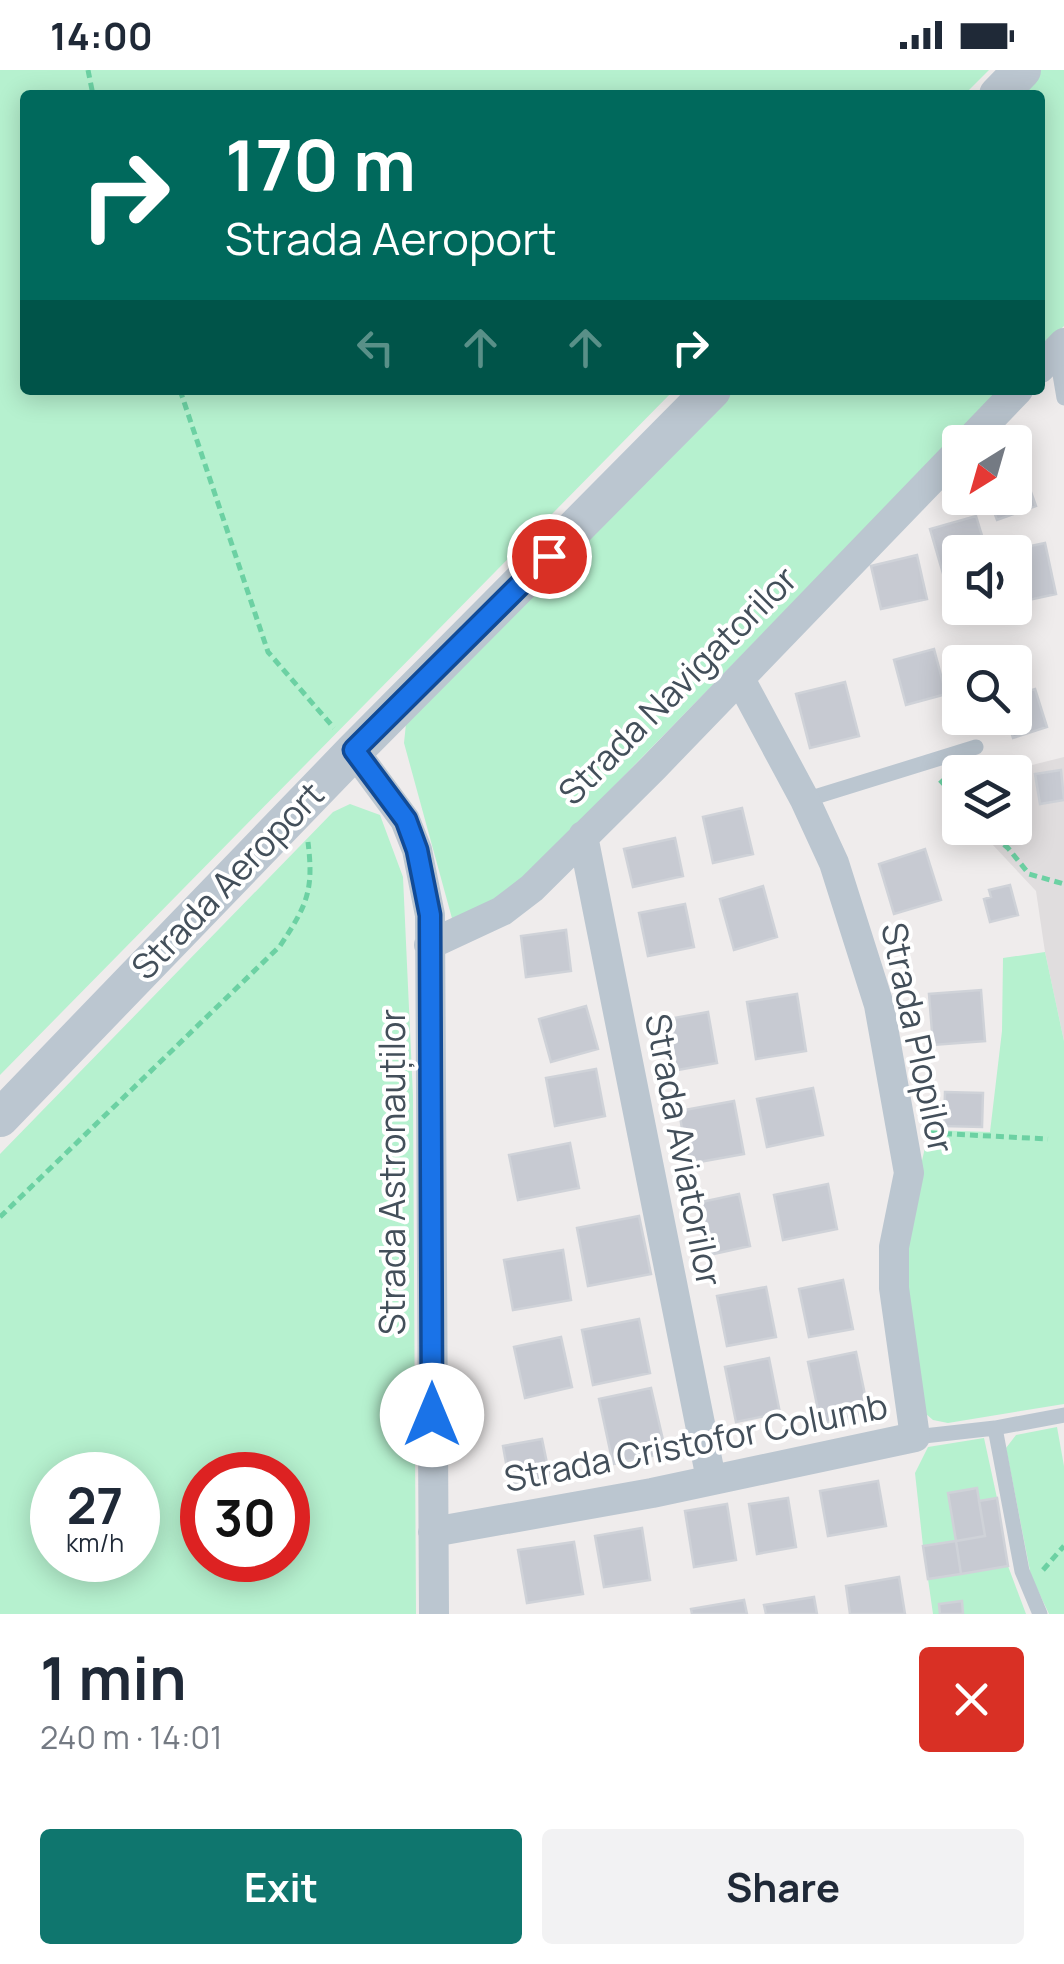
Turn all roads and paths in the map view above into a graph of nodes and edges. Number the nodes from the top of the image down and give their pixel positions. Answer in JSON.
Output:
{"nodes":[{"id":1,"x":1022,"y":70,"type":"edge"},
{"id":2,"x":1003,"y":90,"type":"edge"},
{"id":3,"x":1053,"y":354,"type":"edge"},
{"id":4,"x":182,"y":395,"type":"edge"},
{"id":5,"x":707,"y":395,"type":"edge"},
{"id":6,"x":1013,"y":395,"type":"edge"},
{"id":7,"x":1064,"y":398,"type":"edge"},
{"id":8,"x":984,"y":425,"type":"edge"},
{"id":9,"x":942,"y":469,"type":"edge"},
{"id":10,"x":740,"y":679,"type":"junction"},
{"id":11,"x":976,"y":747,"type":"dead end"},
{"id":12,"x":354,"y":750,"type":"junction"},
{"id":13,"x":926,"y":763,"type":"junction"},
{"id":14,"x":942,"y":781,"type":"edge"},
{"id":15,"x":805,"y":800,"type":"junction"},
{"id":16,"x":303,"y":804,"type":"junction"},
{"id":17,"x":583,"y":836,"type":"junction"},
{"id":18,"x":1004,"y":845,"type":"edge"},
{"id":19,"x":1064,"y":884,"type":"edge"},
{"id":20,"x":429,"y":945,"type":"junction"},
{"id":21,"x":0,"y":1118,"type":"edge"},
{"id":22,"x":904,"y":1132,"type":"junction"},
{"id":23,"x":1048,"y":1140,"type":"dead end"},
{"id":24,"x":0,"y":1216,"type":"edge"},
{"id":25,"x":1064,"y":1415,"type":"edge"},
{"id":26,"x":995,"y":1428,"type":"junction"},
{"id":27,"x":915,"y":1437,"type":"junction"},
{"id":28,"x":711,"y":1479,"type":"junction"},
{"id":29,"x":433,"y":1532,"type":"junction"},
{"id":30,"x":1064,"y":1546,"type":"edge"},
{"id":31,"x":1028,"y":1586,"type":"junction"},
{"id":32,"x":434,"y":1614,"type":"edge"},
{"id":33,"x":1040,"y":1614,"type":"edge"}],
"edges":[{"from":1,"to":2,"type":"street"},
{"from":3,"to":7,"type":"lane"},
{"from":4,"to":12,"type":"path"},
{"from":5,"to":12,"type":"street","name":"Strada Aeroport"},
{"from":6,"to":8,"type":"street"},
{"from":9,"to":10,"type":"street","name":"Strada Navigatorilor"},
{"from":10,"to":15,"type":"street","name":"Strada Plopilor"},
{"from":10,"to":17,"type":"street","name":"Strada Navigatorilor"},
{"from":11,"to":13,"type":"lane"},
{"from":12,"to":16,"type":"street","name":"Strada Aeroport"},
{"from":12,"to":20,"type":"street","name":"Strada Astronauților"},
{"from":13,"to":14,"type":"path"},
{"from":13,"to":15,"type":"lane"},
{"from":15,"to":22,"type":"street","name":"Strada Plopilor"},
{"from":16,"to":21,"type":"street","name":"Strada Aeroport"},
{"from":16,"to":24,"type":"path"},
{"from":17,"to":20,"type":"street","name":"Strada Navigatorilor"},
{"from":17,"to":28,"type":"street","name":"Strada Aviatorilor"},
{"from":18,"to":19,"type":"path"},
{"from":20,"to":29,"type":"street","name":"Strada Astronauților"},
{"from":22,"to":23,"type":"path"},
{"from":22,"to":27,"type":"street","name":"Strada Plopilor"},
{"from":25,"to":26,"type":"lane"},
{"from":26,"to":27,"type":"lane"},
{"from":26,"to":31,"type":"lane"},
{"from":27,"to":28,"type":"street","name":"Strada Cristofor Columb"},
{"from":28,"to":29,"type":"street","name":"Strada Cristofor Columb"},
{"from":29,"to":32,"type":"street","name":"Strada Astronauților"},
{"from":30,"to":31,"type":"path"},
{"from":31,"to":33,"type":"lane"}]}
